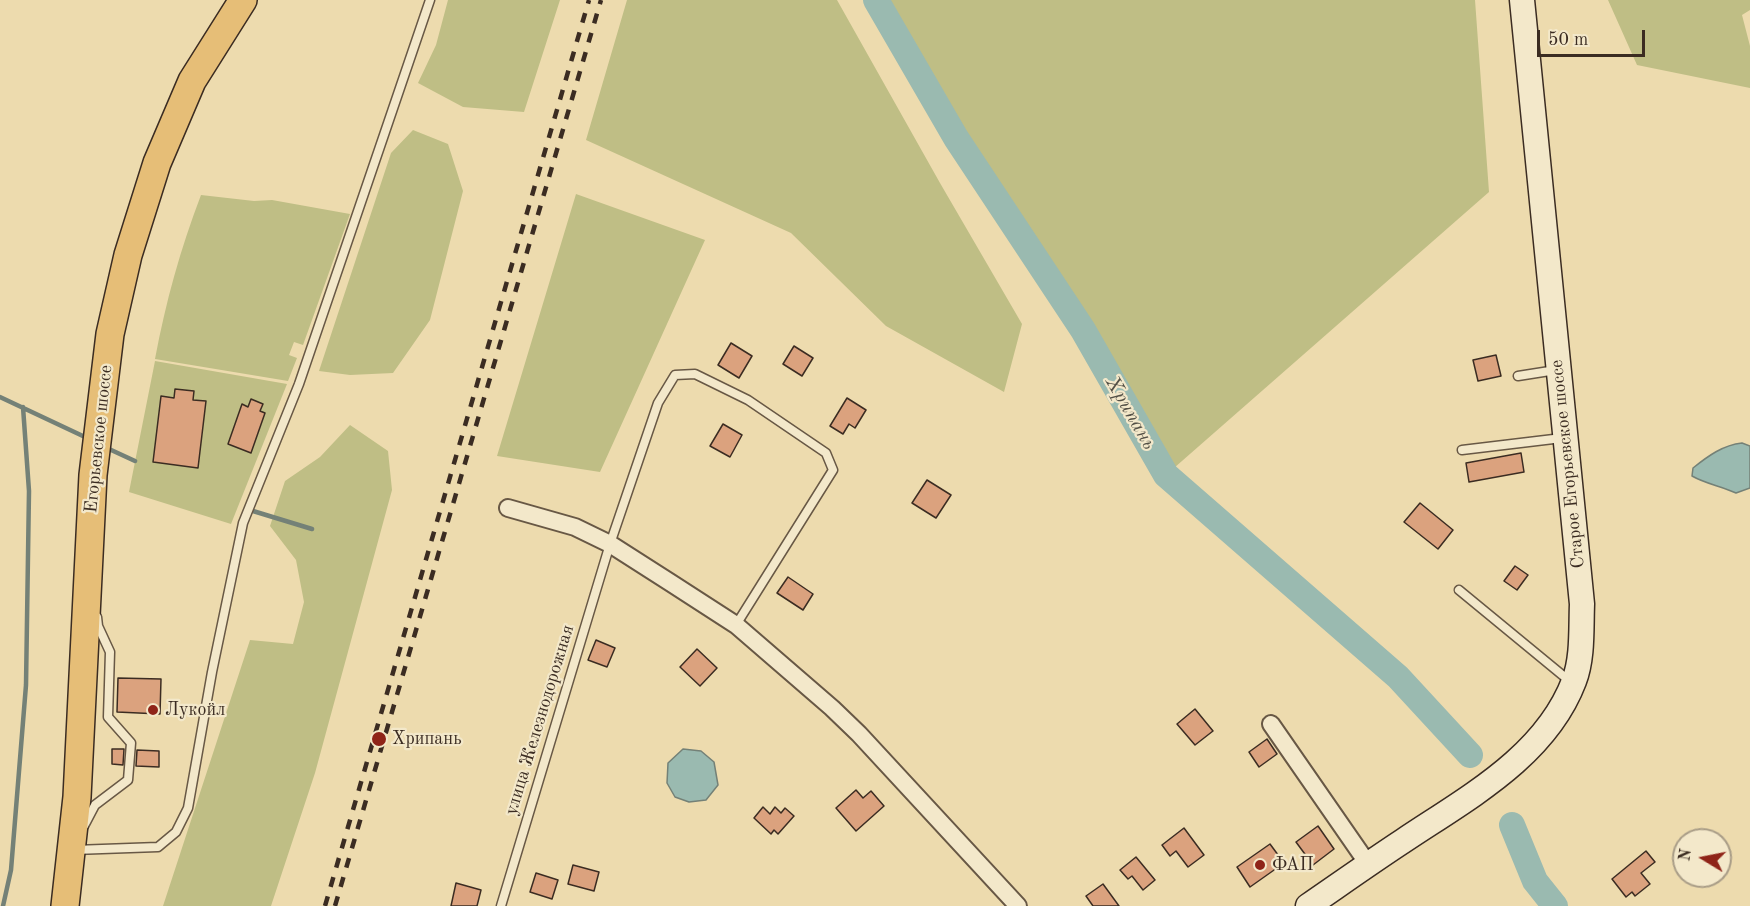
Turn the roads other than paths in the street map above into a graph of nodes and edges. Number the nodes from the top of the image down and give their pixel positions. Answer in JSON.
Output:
{"nodes":[{"id":1,"x":243,"y":0,"type":"edge"},
{"id":2,"x":430,"y":0,"type":"edge"},
{"id":3,"x":1522,"y":0,"type":"edge"},
{"id":4,"x":1559,"y":370,"type":"junction"},
{"id":5,"x":1518,"y":376,"type":"dead end"},
{"id":6,"x":284,"y":392,"type":"dead end"},
{"id":7,"x":294,"y":395,"type":"junction"},
{"id":8,"x":1566,"y":438,"type":"junction"},
{"id":9,"x":1462,"y":450,"type":"dead end"},
{"id":10,"x":508,"y":508,"type":"dead end"},
{"id":11,"x":610,"y":544,"type":"junction"},
{"id":12,"x":88,"y":559,"type":"junction"},
{"id":13,"x":1459,"y":590,"type":"dead end"},
{"id":14,"x":736,"y":625,"type":"junction"},
{"id":15,"x":1573,"y":684,"type":"junction"},
{"id":16,"x":1271,"y":724,"type":"dead end"},
{"id":17,"x":71,"y":850,"type":"junction"},
{"id":18,"x":1368,"y":864,"type":"junction"},
{"id":19,"x":66,"y":906,"type":"edge"},
{"id":20,"x":501,"y":906,"type":"edge"},
{"id":21,"x":1018,"y":906,"type":"edge"},
{"id":22,"x":1308,"y":906,"type":"edge"}],
"edges":[{"from":1,"to":12,"type":"main road","name":"Егорьевское шоссе"},
{"from":2,"to":7,"type":"lane"},
{"from":3,"to":4,"type":"main road","name":"Старое Егорьевское шоссе"},
{"from":4,"to":5,"type":"lane"},
{"from":4,"to":8,"type":"main road","name":"Старое Егорьевское шоссе"},
{"from":6,"to":7,"type":"lane"},
{"from":7,"to":17,"type":"lane"},
{"from":8,"to":9,"type":"lane"},
{"from":8,"to":15,"type":"main road","name":"Старое Егорьевское шоссе"},
{"from":10,"to":11,"type":"street"},
{"from":11,"to":14,"type":"street"},
{"from":11,"to":14,"type":"lane","name":"улица Железнодорожная"},
{"from":11,"to":20,"type":"lane","name":"улица Железнодорожная"},
{"from":12,"to":17,"type":"main road","name":"Егорьевское шоссе"},
{"from":12,"to":17,"type":"lane"},
{"from":13,"to":15,"type":"lane"},
{"from":14,"to":21,"type":"street"},
{"from":15,"to":18,"type":"main road","name":"Старое Егорьевское шоссе"},
{"from":16,"to":18,"type":"street"},
{"from":17,"to":19,"type":"lane"},
{"from":18,"to":22,"type":"main road","name":"Старое Егорьевское шоссе"}]}
